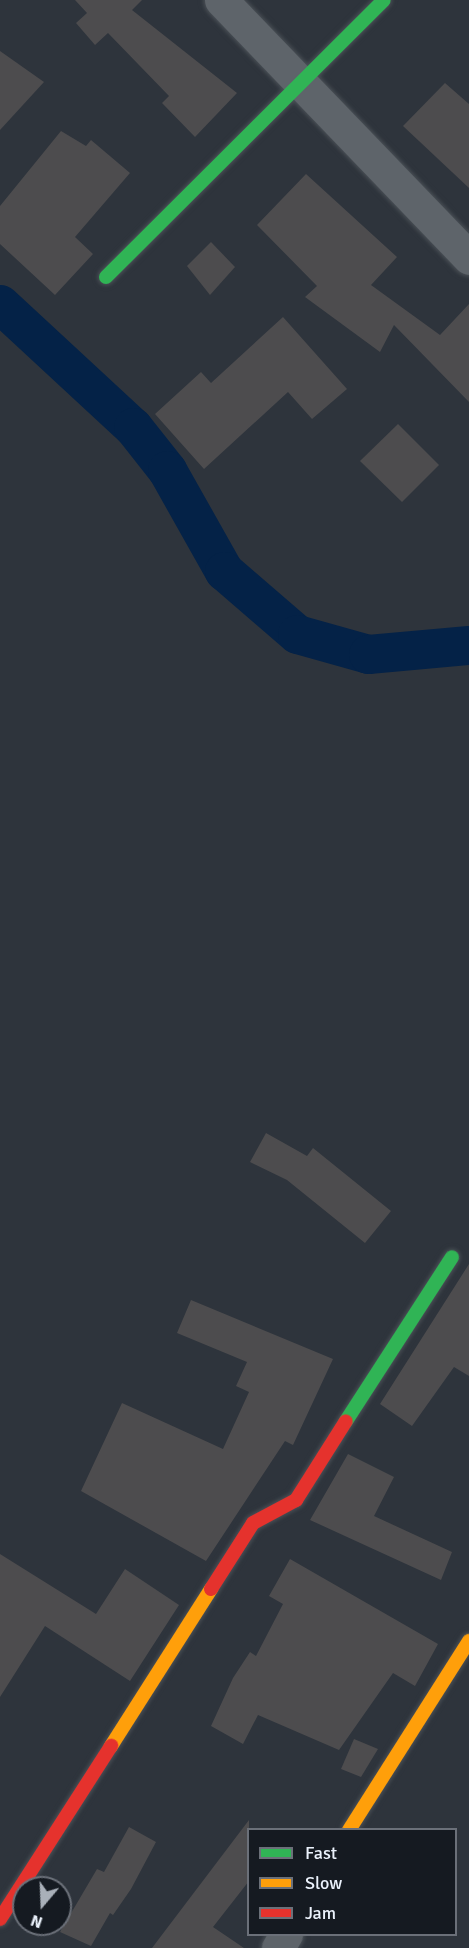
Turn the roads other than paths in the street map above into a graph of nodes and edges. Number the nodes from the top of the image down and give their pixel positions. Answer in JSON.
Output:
{"nodes":[{"id":1,"x":221,"y":0,"type":"edge"},
{"id":2,"x":384,"y":0,"type":"edge"},
{"id":3,"x":303,"y":82,"type":"junction"},
{"id":4,"x":469,"y":258,"type":"edge"},
{"id":5,"x":106,"y":277,"type":"dead end"},
{"id":6,"x":452,"y":1257,"type":"dead end"},
{"id":7,"x":469,"y":1641,"type":"edge"},
{"id":8,"x":350,"y":1828,"type":"edge"},
{"id":9,"x":0,"y":1919,"type":"edge"}],
"edges":[{"from":1,"to":3,"type":"street"},
{"from":2,"to":3,"type":"street"},
{"from":3,"to":4,"type":"street"},
{"from":3,"to":5,"type":"street"},
{"from":6,"to":9,"type":"street"},
{"from":7,"to":8,"type":"street"}]}
